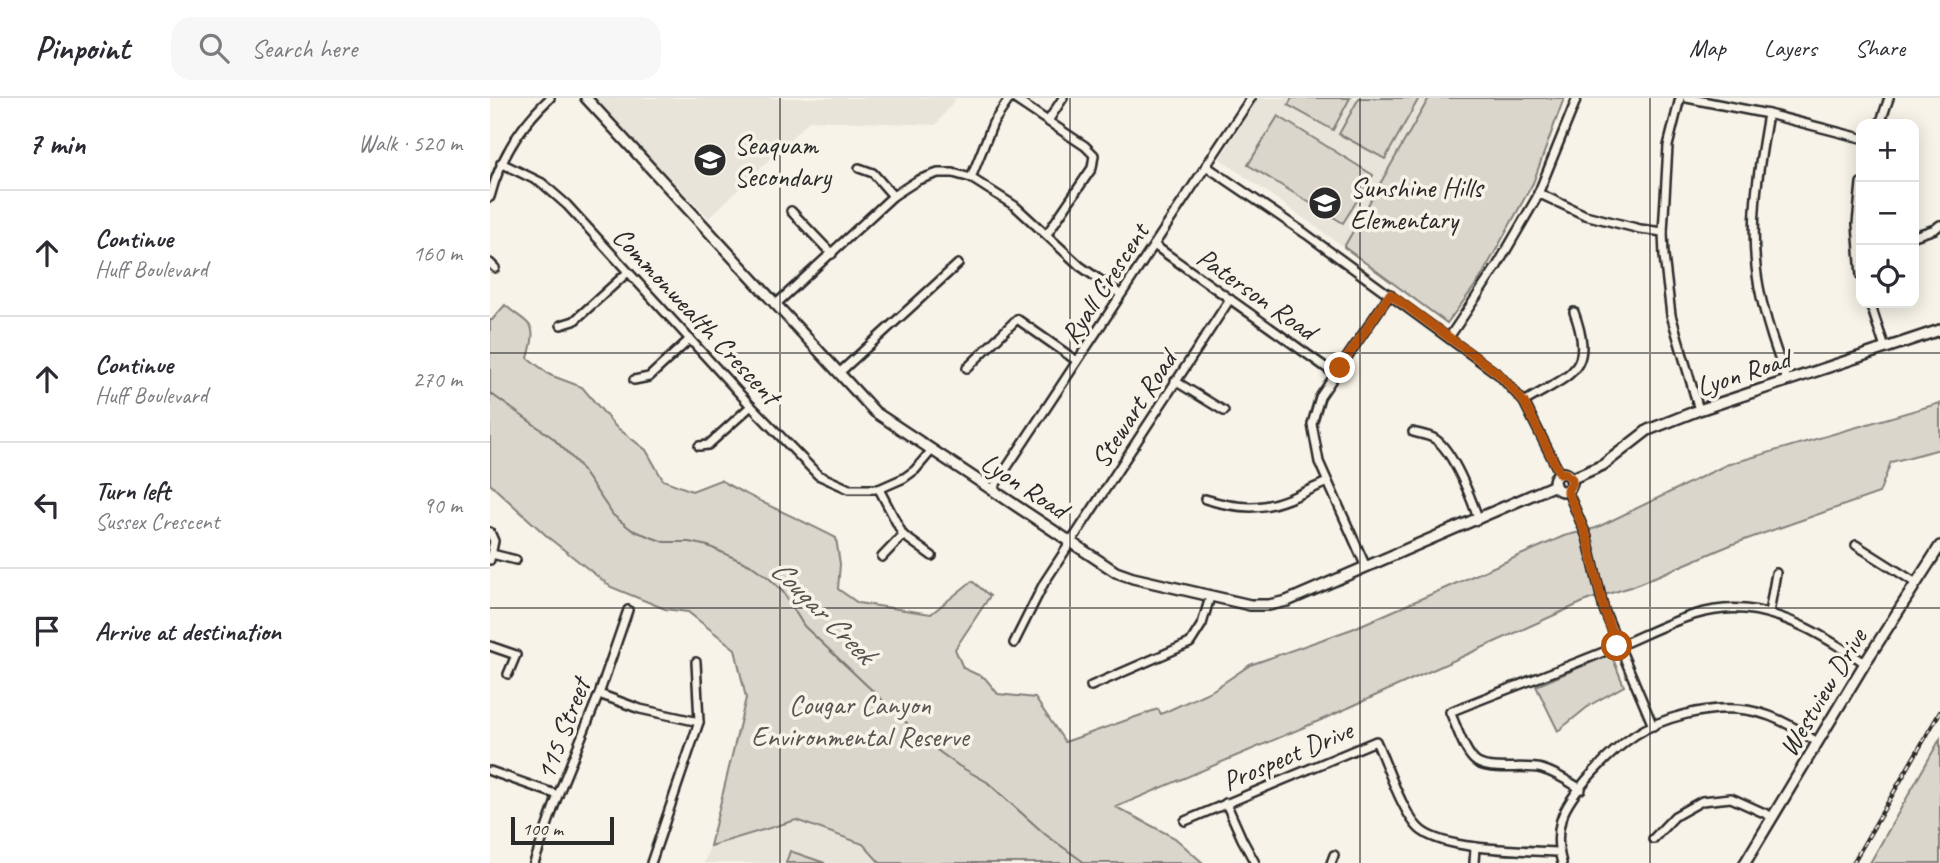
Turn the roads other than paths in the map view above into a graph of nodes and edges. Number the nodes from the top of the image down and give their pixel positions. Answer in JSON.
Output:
{"nodes":[{"id":1,"x":550,"y":98,"type":"edge"},
{"id":2,"x":586,"y":98,"type":"edge"},
{"id":3,"x":1012,"y":98,"type":"edge"},
{"id":4,"x":1063,"y":98,"type":"edge"},
{"id":5,"x":1251,"y":98,"type":"edge"},
{"id":6,"x":1577,"y":98,"type":"edge"},
{"id":7,"x":1680,"y":98,"type":"edge"},
{"id":8,"x":1687,"y":98,"type":"edge"},
{"id":9,"x":1889,"y":98,"type":"edge"},
{"id":10,"x":1768,"y":114,"type":"junction"},
{"id":11,"x":1882,"y":119,"type":"edge"},
{"id":12,"x":1048,"y":121,"type":"junction"},
{"id":13,"x":1856,"y":137,"type":"edge"},
{"id":14,"x":501,"y":163,"type":"junction"},
{"id":15,"x":1206,"y":166,"type":"junction"},
{"id":16,"x":859,"y":168,"type":"dead end"},
{"id":17,"x":971,"y":178,"type":"junction"},
{"id":18,"x":1538,"y":193,"type":"junction"},
{"id":19,"x":893,"y":196,"type":"junction"},
{"id":20,"x":490,"y":197,"type":"edge"},
{"id":21,"x":791,"y":211,"type":"dead end"},
{"id":22,"x":1940,"y":225,"type":"edge"},
{"id":23,"x":1663,"y":232,"type":"junction"},
{"id":24,"x":1046,"y":234,"type":"junction"},
{"id":25,"x":1919,"y":234,"type":"edge"},
{"id":26,"x":1154,"y":245,"type":"junction"},
{"id":27,"x":832,"y":254,"type":"junction"},
{"id":28,"x":958,"y":264,"type":"dead end"},
{"id":29,"x":628,"y":272,"type":"junction"},
{"id":30,"x":1120,"y":294,"type":"junction"},
{"id":31,"x":1390,"y":294,"type":"junction"},
{"id":32,"x":1230,"y":299,"type":"junction"},
{"id":33,"x":775,"y":305,"type":"junction"},
{"id":34,"x":1872,"y":308,"type":"edge"},
{"id":35,"x":1574,"y":312,"type":"dead end"},
{"id":36,"x":561,"y":325,"type":"dead end"},
{"id":37,"x":1940,"y":330,"type":"edge"},
{"id":38,"x":1450,"y":337,"type":"junction"},
{"id":39,"x":690,"y":339,"type":"junction"},
{"id":40,"x":1885,"y":348,"type":"junction"},
{"id":41,"x":1077,"y":361,"type":"junction"},
{"id":42,"x":967,"y":368,"type":"dead end"},
{"id":43,"x":839,"y":373,"type":"junction"},
{"id":44,"x":1335,"y":374,"type":"junction"},
{"id":45,"x":635,"y":380,"type":"dead end"},
{"id":46,"x":1175,"y":381,"type":"junction"},
{"id":47,"x":1787,"y":381,"type":"junction"},
{"id":48,"x":1524,"y":402,"type":"junction"},
{"id":49,"x":751,"y":405,"type":"junction"},
{"id":50,"x":1699,"y":410,"type":"junction"},
{"id":51,"x":1224,"y":411,"type":"dead end"},
{"id":52,"x":1413,"y":432,"type":"dead end"},
{"id":53,"x":699,"y":446,"type":"dead end"},
{"id":54,"x":932,"y":450,"type":"junction"},
{"id":55,"x":1560,"y":474,"type":"junction"},
{"id":56,"x":1572,"y":479,"type":"junction"},
{"id":57,"x":1328,"y":482,"type":"junction"},
{"id":58,"x":1555,"y":485,"type":"junction"},
{"id":59,"x":879,"y":489,"type":"junction"},
{"id":60,"x":992,"y":490,"type":"junction"},
{"id":61,"x":1567,"y":490,"type":"junction"},
{"id":62,"x":1205,"y":499,"type":"dead end"},
{"id":63,"x":1478,"y":518,"type":"junction"},
{"id":64,"x":490,"y":532,"type":"edge"},
{"id":65,"x":903,"y":535,"type":"junction"},
{"id":66,"x":1072,"y":543,"type":"junction"},
{"id":67,"x":1856,"y":545,"type":"dead end"},
{"id":68,"x":1940,"y":546,"type":"edge"},
{"id":69,"x":882,"y":556,"type":"dead end"},
{"id":70,"x":932,"y":556,"type":"dead end"},
{"id":71,"x":491,"y":557,"type":"edge"},
{"id":72,"x":516,"y":560,"type":"dead end"},
{"id":73,"x":1366,"y":567,"type":"junction"},
{"id":74,"x":1776,"y":573,"type":"dead end"},
{"id":75,"x":1916,"y":583,"type":"junction"},
{"id":76,"x":1210,"y":597,"type":"junction"},
{"id":77,"x":628,"y":610,"type":"dead end"},
{"id":78,"x":1769,"y":613,"type":"junction"},
{"id":79,"x":1014,"y":643,"type":"dead end"},
{"id":80,"x":490,"y":646,"type":"edge"},
{"id":81,"x":1617,"y":646,"type":"junction"},
{"id":82,"x":696,"y":662,"type":"dead end"},
{"id":83,"x":1865,"y":663,"type":"junction"},
{"id":84,"x":509,"y":674,"type":"dead end"},
{"id":85,"x":1091,"y":686,"type":"dead end"},
{"id":86,"x":599,"y":694,"type":"junction"},
{"id":87,"x":699,"y":722,"type":"junction"},
{"id":88,"x":1653,"y":726,"type":"junction"},
{"id":89,"x":1817,"y":741,"type":"junction"},
{"id":90,"x":490,"y":771,"type":"edge"},
{"id":91,"x":1581,"y":789,"type":"junction"},
{"id":92,"x":558,"y":795,"type":"junction"},
{"id":93,"x":1226,"y":803,"type":"junction"},
{"id":94,"x":1773,"y":817,"type":"junction"},
{"id":95,"x":1185,"y":821,"type":"dead end"},
{"id":96,"x":1653,"y":839,"type":"dead end"},
{"id":97,"x":1475,"y":847,"type":"junction"},
{"id":98,"x":1559,"y":852,"type":"junction"},
{"id":99,"x":534,"y":863,"type":"edge"},
{"id":100,"x":651,"y":863,"type":"edge"},
{"id":101,"x":1255,"y":863,"type":"edge"},
{"id":102,"x":1474,"y":863,"type":"edge"},
{"id":103,"x":1562,"y":863,"type":"edge"},
{"id":104,"x":1745,"y":863,"type":"edge"}],
"edges":[{"from":1,"to":14,"type":"street"},
{"from":2,"to":33,"type":"street","name":"Lyon Road"},
{"from":3,"to":12,"type":"street"},
{"from":3,"to":17,"type":"street"},
{"from":4,"to":12,"type":"street"},
{"from":5,"to":15,"type":"street","name":"Ryall Crescent"},
{"from":6,"to":18,"type":"street"},
{"from":7,"to":23,"type":"street"},
{"from":8,"to":10,"type":"street"},
{"from":9,"to":11,"type":"street"},
{"from":10,"to":13,"type":"street"},
{"from":10,"to":47,"type":"street"},
{"from":12,"to":24,"type":"street"},
{"from":14,"to":20,"type":"street"},
{"from":14,"to":29,"type":"street","name":"Commonwealth Crescent"},
{"from":15,"to":26,"type":"street","name":"Ryall Crescent"},
{"from":15,"to":31,"type":"street"},
{"from":16,"to":19,"type":"street"},
{"from":17,"to":19,"type":"street"},
{"from":17,"to":24,"type":"street"},
{"from":18,"to":23,"type":"street"},
{"from":18,"to":38,"type":"street"},
{"from":19,"to":27,"type":"street"},
{"from":21,"to":27,"type":"street"},
{"from":22,"to":25,"type":"street"},
{"from":23,"to":50,"type":"street"},
{"from":24,"to":30,"type":"street"},
{"from":26,"to":30,"type":"street","name":"Ryall Crescent"},
{"from":26,"to":32,"type":"street","name":"Paterson Road"},
{"from":27,"to":33,"type":"street"},
{"from":28,"to":43,"type":"street"},
{"from":29,"to":36,"type":"street"},
{"from":29,"to":39,"type":"street","name":"Commonwealth Crescent"},
{"from":30,"to":41,"type":"street","name":"Ryall Crescent"},
{"from":31,"to":38,"type":"street"},
{"from":31,"to":44,"type":"street"},
{"from":32,"to":44,"type":"street","name":"Paterson Road"},
{"from":32,"to":46,"type":"street","name":"Stewart Road"},
{"from":33,"to":43,"type":"street","name":"Lyon Road"},
{"from":34,"to":40,"type":"street"},
{"from":35,"to":48,"type":"street"},
{"from":37,"to":40,"type":"street","name":"Lyon Road"},
{"from":38,"to":48,"type":"street"},
{"from":39,"to":45,"type":"street"},
{"from":39,"to":49,"type":"street","name":"Commonwealth Crescent"},
{"from":40,"to":47,"type":"street","name":"Lyon Road"},
{"from":41,"to":42,"type":"street"},
{"from":41,"to":60,"type":"street","name":"Ryall Crescent"},
{"from":43,"to":54,"type":"street","name":"Lyon Road"},
{"from":44,"to":57,"type":"street"},
{"from":46,"to":51,"type":"street"},
{"from":46,"to":66,"type":"street","name":"Stewart Road"},
{"from":47,"to":50,"type":"street","name":"Lyon Road"},
{"from":48,"to":55,"type":"street"},
{"from":49,"to":53,"type":"street"},
{"from":49,"to":59,"type":"street","name":"Commonwealth Crescent"},
{"from":50,"to":56,"type":"street","name":"Lyon Road"},
{"from":52,"to":63,"type":"street"},
{"from":54,"to":59,"type":"street","name":"Commonwealth Crescent"},
{"from":54,"to":60,"type":"street","name":"Lyon Road"},
{"from":55,"to":56,"type":"street"},
{"from":55,"to":58,"type":"street"},
{"from":56,"to":61,"type":"street"},
{"from":57,"to":62,"type":"street"},
{"from":57,"to":73,"type":"street"},
{"from":58,"to":61,"type":"street"},
{"from":58,"to":63,"type":"street","name":"Lyon Road"},
{"from":59,"to":65,"type":"street"},
{"from":60,"to":66,"type":"street","name":"Lyon Road"},
{"from":61,"to":81,"type":"street"},
{"from":63,"to":73,"type":"street","name":"Lyon Road"},
{"from":64,"to":71,"type":"street"},
{"from":65,"to":69,"type":"street"},
{"from":65,"to":70,"type":"street"},
{"from":66,"to":76,"type":"street","name":"Lyon Road"},
{"from":66,"to":79,"type":"street","name":"Stewart Road"},
{"from":67,"to":75,"type":"street"},
{"from":68,"to":75,"type":"street","name":"Westview Drive"},
{"from":71,"to":72,"type":"street"},
{"from":73,"to":76,"type":"street","name":"Lyon Road"},
{"from":74,"to":78,"type":"street"},
{"from":75,"to":83,"type":"street","name":"Westview Drive"},
{"from":76,"to":85,"type":"street"},
{"from":77,"to":86,"type":"street","name":"115 Street"},
{"from":78,"to":81,"type":"street"},
{"from":78,"to":83,"type":"street"},
{"from":80,"to":84,"type":"street"},
{"from":81,"to":88,"type":"street"},
{"from":81,"to":91,"type":"street"},
{"from":82,"to":87,"type":"street"},
{"from":83,"to":89,"type":"street","name":"Westview Drive"},
{"from":86,"to":87,"type":"street"},
{"from":86,"to":92,"type":"street","name":"115 Street"},
{"from":87,"to":100,"type":"street"},
{"from":88,"to":89,"type":"street"},
{"from":88,"to":91,"type":"street"},
{"from":89,"to":94,"type":"street","name":"Westview Drive"},
{"from":90,"to":92,"type":"street"},
{"from":91,"to":98,"type":"street"},
{"from":92,"to":99,"type":"street","name":"115 Street"},
{"from":93,"to":95,"type":"street","name":"Prospect Drive"},
{"from":93,"to":97,"type":"street","name":"Prospect Drive"},
{"from":93,"to":101,"type":"street"},
{"from":94,"to":96,"type":"street"},
{"from":94,"to":104,"type":"street","name":"Westview Drive"},
{"from":97,"to":98,"type":"street","name":"Prospect Drive"},
{"from":97,"to":102,"type":"street"},
{"from":98,"to":103,"type":"street"}]}
